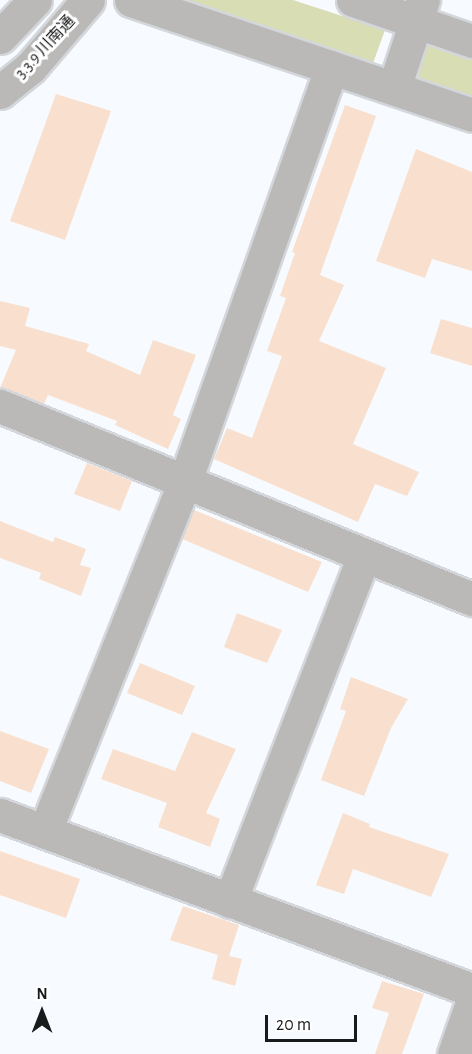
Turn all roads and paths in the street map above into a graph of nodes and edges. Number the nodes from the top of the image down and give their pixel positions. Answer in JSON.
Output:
{"nodes":[{"id":1,"x":35,"y":0,"type":"edge"},
{"id":2,"x":88,"y":0,"type":"edge"},
{"id":3,"x":131,"y":0,"type":"edge"},
{"id":4,"x":352,"y":0,"type":"edge"},
{"id":5,"x":419,"y":11,"type":"edge"},
{"id":6,"x":0,"y":38,"type":"edge"},
{"id":7,"x":472,"y":41,"type":"edge"},
{"id":8,"x":332,"y":67,"type":"junction"},
{"id":9,"x":394,"y":88,"type":"junction"},
{"id":10,"x":0,"y":92,"type":"edge"},
{"id":11,"x":472,"y":115,"type":"edge"},
{"id":12,"x":0,"y":406,"type":"edge"},
{"id":13,"x":184,"y":484,"type":"junction"},
{"id":14,"x":364,"y":556,"type":"junction"},
{"id":15,"x":472,"y":599,"type":"edge"},
{"id":16,"x":0,"y":815,"type":"edge"},
{"id":17,"x":45,"y":831,"type":"junction"},
{"id":18,"x":230,"y":901,"type":"junction"},
{"id":19,"x":472,"y":990,"type":"edge"},
{"id":20,"x":472,"y":1003,"type":"edge"},
{"id":21,"x":454,"y":1054,"type":"edge"}],
"edges":[{"from":1,"to":6,"type":"street"},
{"from":2,"to":10,"type":"street","name":"3.3.9 川南通"},
{"from":3,"to":8,"type":"street"},
{"from":4,"to":5,"type":"street"},
{"from":5,"to":7,"type":"street"},
{"from":5,"to":9,"type":"street"},
{"from":8,"to":9,"type":"street"},
{"from":8,"to":13,"type":"street"},
{"from":9,"to":11,"type":"street"},
{"from":12,"to":13,"type":"street"},
{"from":13,"to":14,"type":"street"},
{"from":13,"to":17,"type":"street"},
{"from":14,"to":15,"type":"street"},
{"from":14,"to":18,"type":"street"},
{"from":16,"to":17,"type":"street"},
{"from":17,"to":18,"type":"street"},
{"from":18,"to":19,"type":"street"},
{"from":20,"to":21,"type":"street"}]}
